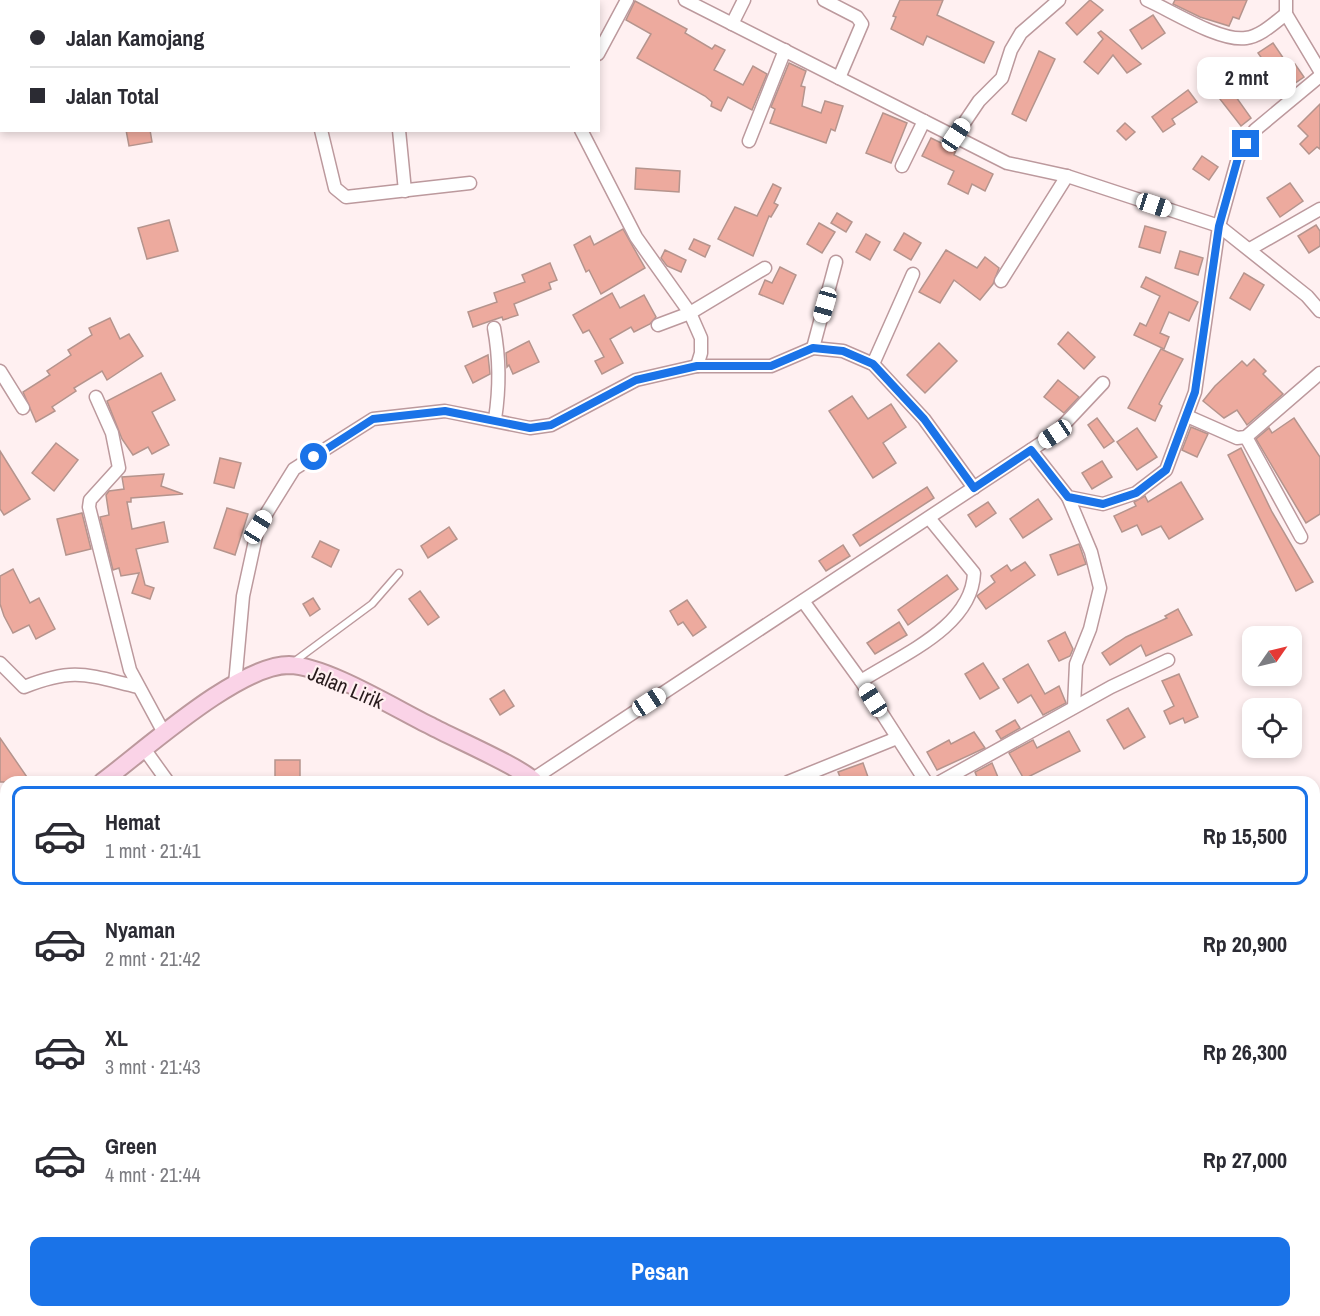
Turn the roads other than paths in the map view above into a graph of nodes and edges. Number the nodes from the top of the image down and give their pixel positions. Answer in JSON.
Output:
{"nodes":[{"id":1,"x":627,"y":0,"type":"edge"},
{"id":2,"x":685,"y":0,"type":"edge"},
{"id":3,"x":744,"y":0,"type":"edge"},
{"id":4,"x":825,"y":0,"type":"edge"},
{"id":5,"x":1059,"y":0,"type":"edge"},
{"id":6,"x":1147,"y":0,"type":"edge"},
{"id":7,"x":1286,"y":0,"type":"edge"},
{"id":8,"x":1286,"y":14,"type":"junction"},
{"id":9,"x":732,"y":24,"type":"junction"},
{"id":10,"x":600,"y":50,"type":"edge"},
{"id":11,"x":785,"y":50,"type":"junction"},
{"id":12,"x":1320,"y":70,"type":"edge"},
{"id":13,"x":1320,"y":76,"type":"edge"},
{"id":14,"x":839,"y":78,"type":"junction"},
{"id":15,"x":924,"y":121,"type":"junction"},
{"id":16,"x":323,"y":132,"type":"edge"},
{"id":17,"x":399,"y":132,"type":"edge"},
{"id":18,"x":582,"y":132,"type":"edge"},
{"id":19,"x":956,"y":135,"type":"junction"},
{"id":20,"x":749,"y":141,"type":"dead end"},
{"id":21,"x":902,"y":166,"type":"dead end"},
{"id":22,"x":1067,"y":176,"type":"junction"},
{"id":23,"x":470,"y":183,"type":"dead end"},
{"id":24,"x":405,"y":190,"type":"junction"},
{"id":25,"x":1320,"y":209,"type":"edge"},
{"id":26,"x":1219,"y":226,"type":"junction"},
{"id":27,"x":1250,"y":249,"type":"junction"},
{"id":28,"x":836,"y":262,"type":"dead end"},
{"id":29,"x":765,"y":268,"type":"dead end"},
{"id":30,"x":913,"y":274,"type":"dead end"},
{"id":31,"x":1001,"y":281,"type":"dead end"},
{"id":32,"x":1320,"y":311,"type":"edge"},
{"id":33,"x":690,"y":313,"type":"junction"},
{"id":34,"x":658,"y":325,"type":"dead end"},
{"id":35,"x":494,"y":328,"type":"dead end"},
{"id":36,"x":813,"y":348,"type":"junction"},
{"id":37,"x":873,"y":364,"type":"junction"},
{"id":38,"x":697,"y":366,"type":"junction"},
{"id":39,"x":0,"y":371,"type":"edge"},
{"id":40,"x":1320,"y":373,"type":"edge"},
{"id":41,"x":1103,"y":383,"type":"dead end"},
{"id":42,"x":96,"y":397,"type":"dead end"},
{"id":43,"x":23,"y":408,"type":"dead end"},
{"id":44,"x":1187,"y":416,"type":"junction"},
{"id":45,"x":495,"y":419,"type":"junction"},
{"id":46,"x":1246,"y":437,"type":"junction"},
{"id":47,"x":1031,"y":450,"type":"junction"},
{"id":48,"x":974,"y":488,"type":"junction"},
{"id":49,"x":1068,"y":497,"type":"junction"},
{"id":50,"x":929,"y":518,"type":"junction"},
{"id":51,"x":1301,"y":537,"type":"dead end"},
{"id":52,"x":399,"y":573,"type":"dead end"},
{"id":53,"x":803,"y":601,"type":"junction"},
{"id":54,"x":1168,"y":660,"type":"dead end"},
{"id":55,"x":0,"y":663,"type":"edge"},
{"id":56,"x":290,"y":665,"type":"junction"},
{"id":57,"x":861,"y":681,"type":"junction"},
{"id":58,"x":235,"y":684,"type":"junction"},
{"id":59,"x":138,"y":687,"type":"junction"},
{"id":60,"x":1074,"y":707,"type":"junction"},
{"id":61,"x":164,"y":733,"type":"junction"},
{"id":62,"x":897,"y":738,"type":"junction"},
{"id":63,"x":145,"y":750,"type":"junction"},
{"id":64,"x":111,"y":776,"type":"edge"},
{"id":65,"x":164,"y":776,"type":"edge"},
{"id":66,"x":526,"y":776,"type":"edge"},
{"id":67,"x":540,"y":776,"type":"edge"},
{"id":68,"x":803,"y":776,"type":"edge"},
{"id":69,"x":922,"y":776,"type":"edge"},
{"id":70,"x":951,"y":776,"type":"edge"}],
"edges":[{"from":1,"to":10,"type":"street"},
{"from":2,"to":9,"type":"street"},
{"from":3,"to":9,"type":"street"},
{"from":4,"to":14,"type":"street"},
{"from":5,"to":19,"type":"street"},
{"from":6,"to":8,"type":"street"},
{"from":7,"to":8,"type":"street"},
{"from":8,"to":12,"type":"street"},
{"from":9,"to":11,"type":"street"},
{"from":11,"to":14,"type":"street"},
{"from":11,"to":20,"type":"street"},
{"from":13,"to":26,"type":"street"},
{"from":14,"to":15,"type":"street"},
{"from":15,"to":19,"type":"street"},
{"from":15,"to":21,"type":"street"},
{"from":16,"to":24,"type":"street"},
{"from":17,"to":24,"type":"street"},
{"from":18,"to":33,"type":"street"},
{"from":19,"to":22,"type":"street"},
{"from":22,"to":26,"type":"street"},
{"from":22,"to":31,"type":"street"},
{"from":23,"to":24,"type":"street"},
{"from":25,"to":27,"type":"street"},
{"from":26,"to":27,"type":"street"},
{"from":26,"to":44,"type":"street"},
{"from":27,"to":32,"type":"street"},
{"from":28,"to":36,"type":"street"},
{"from":29,"to":33,"type":"street"},
{"from":30,"to":37,"type":"street"},
{"from":33,"to":34,"type":"street"},
{"from":33,"to":38,"type":"street"},
{"from":35,"to":45,"type":"street"},
{"from":36,"to":37,"type":"street"},
{"from":36,"to":38,"type":"street"},
{"from":37,"to":48,"type":"street"},
{"from":38,"to":45,"type":"street"},
{"from":39,"to":43,"type":"street"},
{"from":40,"to":46,"type":"street"},
{"from":41,"to":47,"type":"street"},
{"from":42,"to":59,"type":"street"},
{"from":44,"to":46,"type":"street"},
{"from":44,"to":49,"type":"street"},
{"from":45,"to":58,"type":"street"},
{"from":46,"to":51,"type":"street"},
{"from":47,"to":48,"type":"street"},
{"from":47,"to":49,"type":"street"},
{"from":48,"to":50,"type":"street"},
{"from":49,"to":60,"type":"street"},
{"from":50,"to":53,"type":"street"},
{"from":50,"to":57,"type":"street"},
{"from":52,"to":56,"type":"lane"},
{"from":53,"to":57,"type":"street"},
{"from":53,"to":67,"type":"street"},
{"from":54,"to":60,"type":"street"},
{"from":55,"to":59,"type":"street"},
{"from":56,"to":58,"type":"main road","name":"Jalan Lirik"},
{"from":56,"to":66,"type":"main road","name":"Jalan Lirik"},
{"from":57,"to":62,"type":"street"},
{"from":58,"to":61,"type":"main road","name":"Jalan Lirik"},
{"from":59,"to":61,"type":"street"},
{"from":60,"to":70,"type":"street"},
{"from":61,"to":63,"type":"main road","name":"Jalan Lirik"},
{"from":62,"to":68,"type":"street"},
{"from":62,"to":69,"type":"street"},
{"from":63,"to":64,"type":"main road","name":"Jalan Lirik"},
{"from":63,"to":65,"type":"street"}]}
